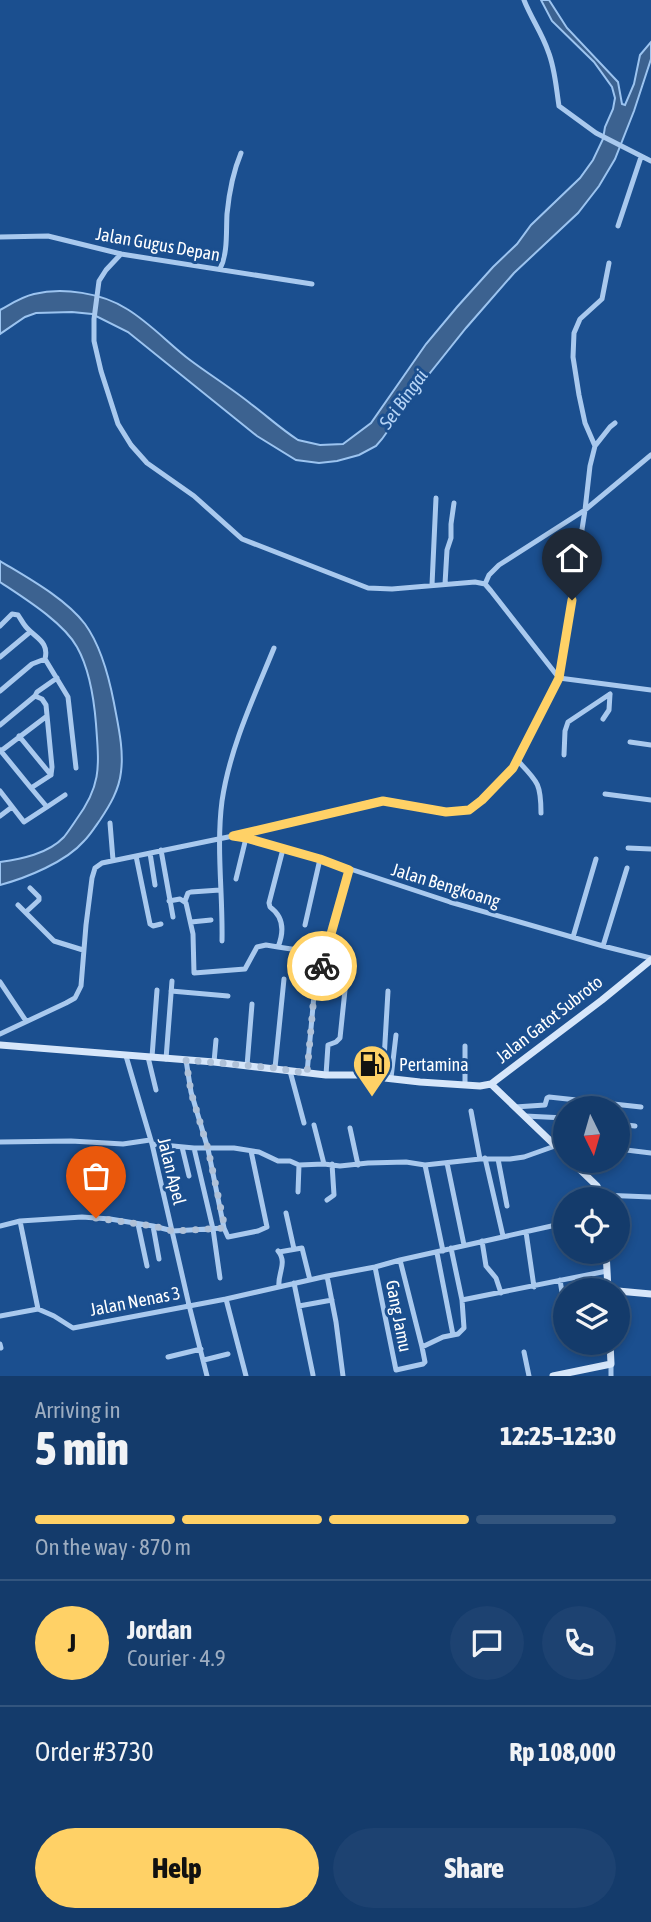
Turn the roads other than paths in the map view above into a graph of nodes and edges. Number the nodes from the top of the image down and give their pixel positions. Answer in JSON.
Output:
{"nodes":[{"id":1,"x":524,"y":0,"type":"edge"},
{"id":2,"x":241,"y":153,"type":"dead end"},
{"id":3,"x":638,"y":156,"type":"junction"},
{"id":4,"x":651,"y":161,"type":"edge"},
{"id":5,"x":618,"y":226,"type":"dead end"},
{"id":6,"x":0,"y":237,"type":"edge"},
{"id":7,"x":121,"y":254,"type":"junction"},
{"id":8,"x":609,"y":263,"type":"dead end"},
{"id":9,"x":220,"y":270,"type":"junction"},
{"id":10,"x":312,"y":284,"type":"dead end"},
{"id":11,"x":615,"y":423,"type":"dead end"},
{"id":12,"x":595,"y":446,"type":"junction"},
{"id":13,"x":651,"y":455,"type":"edge"},
{"id":14,"x":436,"y":498,"type":"dead end"},
{"id":15,"x":454,"y":503,"type":"dead end"},
{"id":16,"x":585,"y":510,"type":"junction"},
{"id":17,"x":445,"y":584,"type":"junction"},
{"id":18,"x":485,"y":584,"type":"junction"},
{"id":19,"x":432,"y":585,"type":"junction"},
{"id":20,"x":0,"y":626,"type":"edge"},
{"id":21,"x":30,"y":632,"type":"junction"},
{"id":22,"x":274,"y":648,"type":"dead end"},
{"id":23,"x":0,"y":657,"type":"edge"},
{"id":24,"x":45,"y":659,"type":"junction"},
{"id":25,"x":57,"y":677,"type":"junction"},
{"id":26,"x":559,"y":678,"type":"junction"},
{"id":27,"x":611,"y":684,"type":"junction"},
{"id":28,"x":651,"y":690,"type":"edge"},
{"id":29,"x":0,"y":691,"type":"edge"},
{"id":30,"x":611,"y":694,"type":"junction"},
{"id":31,"x":36,"y":696,"type":"junction"},
{"id":32,"x":47,"y":716,"type":"junction"},
{"id":33,"x":603,"y":719,"type":"dead end"},
{"id":34,"x":0,"y":726,"type":"edge"},
{"id":35,"x":19,"y":736,"type":"junction"},
{"id":36,"x":630,"y":742,"type":"dead end"},
{"id":37,"x":651,"y":746,"type":"edge"},
{"id":38,"x":0,"y":751,"type":"edge"},
{"id":39,"x":565,"y":755,"type":"dead end"},
{"id":40,"x":518,"y":761,"type":"junction"},
{"id":41,"x":76,"y":768,"type":"dead end"},
{"id":42,"x":51,"y":775,"type":"junction"},
{"id":43,"x":31,"y":788,"type":"junction"},
{"id":44,"x":0,"y":791,"type":"edge"},
{"id":45,"x":605,"y":793,"type":"dead end"},
{"id":46,"x":65,"y":795,"type":"dead end"},
{"id":47,"x":651,"y":800,"type":"edge"},
{"id":48,"x":12,"y":807,"type":"junction"},
{"id":49,"x":47,"y":807,"type":"junction"},
{"id":50,"x":541,"y":813,"type":"dead end"},
{"id":51,"x":0,"y":816,"type":"edge"},
{"id":52,"x":110,"y":822,"type":"dead end"},
{"id":53,"x":233,"y":836,"type":"junction"},
{"id":54,"x":246,"y":838,"type":"junction"},
{"id":55,"x":220,"y":839,"type":"junction"},
{"id":56,"x":628,"y":848,"type":"dead end"},
{"id":57,"x":283,"y":849,"type":"junction"},
{"id":58,"x":651,"y":849,"type":"edge"},
{"id":59,"x":161,"y":850,"type":"junction"},
{"id":60,"x":150,"y":853,"type":"junction"},
{"id":61,"x":136,"y":856,"type":"junction"},
{"id":62,"x":320,"y":859,"type":"junction"},
{"id":63,"x":596,"y":859,"type":"dead end"},
{"id":64,"x":113,"y":860,"type":"junction"},
{"id":65,"x":627,"y":869,"type":"dead end"},
{"id":66,"x":349,"y":870,"type":"junction"},
{"id":67,"x":236,"y":879,"type":"dead end"},
{"id":68,"x":155,"y":885,"type":"dead end"},
{"id":69,"x":30,"y":888,"type":"dead end"},
{"id":70,"x":220,"y":890,"type":"junction"},
{"id":71,"x":169,"y":901,"type":"junction"},
{"id":72,"x":185,"y":901,"type":"junction"},
{"id":73,"x":18,"y":905,"type":"dead end"},
{"id":74,"x":26,"y":912,"type":"junction"},
{"id":75,"x":173,"y":917,"type":"dead end"},
{"id":76,"x":211,"y":920,"type":"dead end"},
{"id":77,"x":191,"y":922,"type":"junction"},
{"id":78,"x":161,"y":924,"type":"dead end"},
{"id":79,"x":305,"y":925,"type":"dead end"},
{"id":80,"x":573,"y":937,"type":"junction"},
{"id":81,"x":222,"y":941,"type":"dead end"},
{"id":82,"x":603,"y":946,"type":"junction"},
{"id":83,"x":278,"y":947,"type":"junction"},
{"id":84,"x":294,"y":949,"type":"junction"},
{"id":85,"x":83,"y":950,"type":"junction"},
{"id":86,"x":311,"y":952,"type":"dead end"},
{"id":87,"x":651,"y":959,"type":"edge"},
{"id":88,"x":291,"y":969,"type":"dead end"},
{"id":89,"x":284,"y":979,"type":"dead end"},
{"id":90,"x":172,"y":981,"type":"dead end"},
{"id":91,"x":0,"y":982,"type":"edge"},
{"id":92,"x":157,"y":990,"type":"dead end"},
{"id":93,"x":345,"y":990,"type":"dead end"},
{"id":94,"x":171,"y":991,"type":"junction"},
{"id":95,"x":388,"y":991,"type":"dead end"},
{"id":96,"x":228,"y":996,"type":"dead end"},
{"id":97,"x":252,"y":1004,"type":"dead end"},
{"id":98,"x":26,"y":1021,"type":"junction"},
{"id":99,"x":0,"y":1034,"type":"edge"},
{"id":100,"x":396,"y":1035,"type":"dead end"},
{"id":101,"x":216,"y":1040,"type":"dead end"},
{"id":102,"x":0,"y":1045,"type":"edge"},
{"id":103,"x":465,"y":1046,"type":"dead end"},
{"id":104,"x":126,"y":1056,"type":"junction"},
{"id":105,"x":150,"y":1057,"type":"junction"},
{"id":106,"x":166,"y":1059,"type":"junction"},
{"id":107,"x":186,"y":1060,"type":"junction"},
{"id":108,"x":214,"y":1062,"type":"junction"},
{"id":109,"x":247,"y":1066,"type":"junction"},
{"id":110,"x":275,"y":1068,"type":"junction"},
{"id":111,"x":290,"y":1071,"type":"junction"},
{"id":112,"x":307,"y":1073,"type":"junction"},
{"id":113,"x":326,"y":1075,"type":"junction"},
{"id":114,"x":383,"y":1077,"type":"junction"},
{"id":115,"x":391,"y":1078,"type":"junction"},
{"id":116,"x":465,"y":1084,"type":"junction"},
{"id":117,"x":491,"y":1084,"type":"junction"},
{"id":118,"x":156,"y":1090,"type":"dead end"},
{"id":119,"x":515,"y":1107,"type":"junction"},
{"id":120,"x":641,"y":1107,"type":"dead end"},
{"id":121,"x":471,"y":1111,"type":"dead end"},
{"id":122,"x":525,"y":1116,"type":"junction"},
{"id":123,"x":553,"y":1117,"type":"edge"},
{"id":124,"x":304,"y":1124,"type":"dead end"},
{"id":125,"x":314,"y":1125,"type":"dead end"},
{"id":126,"x":630,"y":1125,"type":"edge"},
{"id":127,"x":635,"y":1126,"type":"dead end"},
{"id":128,"x":350,"y":1128,"type":"dead end"},
{"id":129,"x":0,"y":1142,"type":"edge"},
{"id":130,"x":151,"y":1142,"type":"junction"},
{"id":131,"x":553,"y":1142,"type":"edge"},
{"id":132,"x":182,"y":1147,"type":"junction"},
{"id":133,"x":194,"y":1149,"type":"junction"},
{"id":134,"x":208,"y":1149,"type":"junction"},
{"id":135,"x":553,"y":1149,"type":"edge"},
{"id":136,"x":630,"y":1150,"type":"edge"},
{"id":137,"x":251,"y":1151,"type":"junction"},
{"id":138,"x":651,"y":1153,"type":"edge"},
{"id":139,"x":482,"y":1159,"type":"junction"},
{"id":140,"x":498,"y":1159,"type":"junction"},
{"id":141,"x":447,"y":1163,"type":"junction"},
{"id":142,"x":324,"y":1164,"type":"junction"},
{"id":143,"x":332,"y":1164,"type":"junction"},
{"id":144,"x":299,"y":1165,"type":"junction"},
{"id":145,"x":358,"y":1165,"type":"junction"},
{"id":146,"x":425,"y":1165,"type":"junction"},
{"id":147,"x":584,"y":1173,"type":"edge"},
{"id":148,"x":189,"y":1176,"type":"dead end"},
{"id":149,"x":597,"y":1187,"type":"edge"},
{"id":150,"x":298,"y":1192,"type":"dead end"},
{"id":151,"x":630,"y":1197,"type":"edge"},
{"id":152,"x":651,"y":1197,"type":"edge"},
{"id":153,"x":327,"y":1200,"type":"dead end"},
{"id":154,"x":507,"y":1206,"type":"dead end"},
{"id":155,"x":286,"y":1213,"type":"dead end"},
{"id":156,"x":20,"y":1221,"type":"junction"},
{"id":157,"x":138,"y":1224,"type":"junction"},
{"id":158,"x":553,"y":1225,"type":"edge"},
{"id":159,"x":0,"y":1226,"type":"edge"},
{"id":160,"x":153,"y":1226,"type":"junction"},
{"id":161,"x":225,"y":1228,"type":"junction"},
{"id":162,"x":213,"y":1229,"type":"junction"},
{"id":163,"x":173,"y":1231,"type":"junction"},
{"id":164,"x":526,"y":1231,"type":"junction"},
{"id":165,"x":503,"y":1236,"type":"junction"},
{"id":166,"x":482,"y":1241,"type":"junction"},
{"id":167,"x":464,"y":1245,"type":"junction"},
{"id":168,"x":452,"y":1248,"type":"junction"},
{"id":169,"x":294,"y":1249,"type":"junction"},
{"id":170,"x":440,"y":1252,"type":"junction"},
{"id":171,"x":159,"y":1259,"type":"dead end"},
{"id":172,"x":400,"y":1260,"type":"junction"},
{"id":173,"x":607,"y":1264,"type":"edge"},
{"id":174,"x":147,"y":1266,"type":"dead end"},
{"id":175,"x":375,"y":1267,"type":"junction"},
{"id":176,"x":607,"y":1271,"type":"junction"},
{"id":177,"x":327,"y":1276,"type":"junction"},
{"id":178,"x":220,"y":1278,"type":"dead end"},
{"id":179,"x":570,"y":1278,"type":"edge"},
{"id":180,"x":607,"y":1278,"type":"edge"},
{"id":181,"x":310,"y":1280,"type":"junction"},
{"id":182,"x":553,"y":1282,"type":"edge"},
{"id":183,"x":294,"y":1283,"type":"junction"},
{"id":184,"x":279,"y":1287,"type":"junction"},
{"id":185,"x":534,"y":1287,"type":"junction"},
{"id":186,"x":630,"y":1292,"type":"edge"},
{"id":187,"x":501,"y":1293,"type":"junction"},
{"id":188,"x":651,"y":1294,"type":"edge"},
{"id":189,"x":226,"y":1298,"type":"junction"},
{"id":190,"x":332,"y":1300,"type":"junction"},
{"id":191,"x":462,"y":1300,"type":"junction"},
{"id":192,"x":188,"y":1305,"type":"junction"},
{"id":193,"x":299,"y":1306,"type":"junction"},
{"id":194,"x":38,"y":1309,"type":"junction"},
{"id":195,"x":0,"y":1316,"type":"edge"},
{"id":196,"x":453,"y":1335,"type":"junction"},
{"id":197,"x":422,"y":1347,"type":"junction"},
{"id":198,"x":201,"y":1349,"type":"junction"},
{"id":199,"x":523,"y":1352,"type":"dead end"},
{"id":200,"x":228,"y":1354,"type":"dead end"},
{"id":201,"x":611,"y":1355,"type":"edge"},
{"id":202,"x":168,"y":1357,"type":"dead end"},
{"id":203,"x":204,"y":1360,"type":"junction"},
{"id":204,"x":611,"y":1364,"type":"junction"},
{"id":205,"x":313,"y":1375,"type":"edge"},
{"id":206,"x":207,"y":1376,"type":"edge"},
{"id":207,"x":246,"y":1376,"type":"edge"},
{"id":208,"x":343,"y":1376,"type":"edge"},
{"id":209,"x":529,"y":1376,"type":"edge"},
{"id":210,"x":553,"y":1376,"type":"edge"},
{"id":211,"x":611,"y":1376,"type":"edge"}],
"edges":[{"from":1,"to":3,"type":"street"},
{"from":2,"to":9,"type":"street"},
{"from":3,"to":4,"type":"street"},
{"from":3,"to":5,"type":"street"},
{"from":6,"to":7,"type":"street","name":"Jalan Gugus Depan"},
{"from":7,"to":9,"type":"street","name":"Jalan Gugus Depan"},
{"from":7,"to":19,"type":"street"},
{"from":8,"to":12,"type":"street"},
{"from":9,"to":10,"type":"street","name":"Jalan Gugus Depan"},
{"from":11,"to":12,"type":"street"},
{"from":12,"to":16,"type":"street"},
{"from":13,"to":16,"type":"street"},
{"from":14,"to":19,"type":"street"},
{"from":15,"to":17,"type":"street"},
{"from":16,"to":18,"type":"street"},
{"from":16,"to":26,"type":"street"},
{"from":17,"to":18,"type":"street"},
{"from":17,"to":19,"type":"street"},
{"from":18,"to":26,"type":"street"},
{"from":20,"to":21,"type":"street"},
{"from":21,"to":23,"type":"street"},
{"from":21,"to":24,"type":"street"},
{"from":22,"to":55,"type":"street"},
{"from":24,"to":25,"type":"street"},
{"from":24,"to":29,"type":"street"},
{"from":25,"to":31,"type":"street"},
{"from":25,"to":41,"type":"street"},
{"from":26,"to":27,"type":"street"},
{"from":26,"to":40,"type":"street"},
{"from":27,"to":28,"type":"street"},
{"from":27,"to":30,"type":"street"},
{"from":30,"to":33,"type":"street"},
{"from":30,"to":39,"type":"street"},
{"from":31,"to":32,"type":"street"},
{"from":31,"to":34,"type":"street"},
{"from":32,"to":35,"type":"street"},
{"from":32,"to":42,"type":"street"},
{"from":35,"to":38,"type":"street"},
{"from":35,"to":42,"type":"street"},
{"from":36,"to":37,"type":"street"},
{"from":38,"to":43,"type":"street"},
{"from":40,"to":50,"type":"street"},
{"from":40,"to":53,"type":"street"},
{"from":42,"to":43,"type":"street"},
{"from":43,"to":49,"type":"street"},
{"from":44,"to":48,"type":"street"},
{"from":45,"to":47,"type":"street"},
{"from":46,"to":49,"type":"street"},
{"from":48,"to":49,"type":"street"},
{"from":48,"to":51,"type":"street"},
{"from":52,"to":64,"type":"street"},
{"from":53,"to":54,"type":"street","name":"Jalan Bengkoang"},
{"from":53,"to":55,"type":"street"},
{"from":54,"to":57,"type":"street","name":"Jalan Bengkoang"},
{"from":54,"to":67,"type":"street"},
{"from":55,"to":59,"type":"street"},
{"from":55,"to":70,"type":"street"},
{"from":56,"to":58,"type":"street"},
{"from":57,"to":62,"type":"street","name":"Jalan Bengkoang"},
{"from":57,"to":83,"type":"street"},
{"from":59,"to":60,"type":"street"},
{"from":59,"to":71,"type":"street"},
{"from":60,"to":61,"type":"street"},
{"from":60,"to":68,"type":"street"},
{"from":61,"to":64,"type":"street"},
{"from":61,"to":78,"type":"street"},
{"from":62,"to":66,"type":"street","name":"Jalan Bengkoang"},
{"from":62,"to":79,"type":"street"},
{"from":63,"to":80,"type":"street"},
{"from":64,"to":85,"type":"street"},
{"from":65,"to":82,"type":"street"},
{"from":66,"to":80,"type":"street","name":"Jalan Bengkoang"},
{"from":66,"to":112,"type":"street"},
{"from":69,"to":74,"type":"street"},
{"from":70,"to":72,"type":"street"},
{"from":70,"to":81,"type":"street"},
{"from":71,"to":72,"type":"street"},
{"from":71,"to":75,"type":"street"},
{"from":72,"to":77,"type":"street"},
{"from":73,"to":74,"type":"street"},
{"from":74,"to":85,"type":"street"},
{"from":76,"to":77,"type":"street"},
{"from":77,"to":83,"type":"street"},
{"from":80,"to":82,"type":"street","name":"Jalan Bengkoang"},
{"from":82,"to":87,"type":"street","name":"Jalan Bengkoang"},
{"from":83,"to":84,"type":"street"},
{"from":84,"to":86,"type":"street"},
{"from":84,"to":88,"type":"street"},
{"from":85,"to":98,"type":"street"},
{"from":87,"to":117,"type":"main road","name":"Jalan Gatot Subroto"},
{"from":89,"to":110,"type":"street"},
{"from":90,"to":94,"type":"street"},
{"from":91,"to":98,"type":"street"},
{"from":92,"to":105,"type":"street"},
{"from":93,"to":113,"type":"street"},
{"from":94,"to":96,"type":"street"},
{"from":94,"to":106,"type":"street"},
{"from":95,"to":114,"type":"street"},
{"from":97,"to":109,"type":"street"},
{"from":98,"to":99,"type":"street"},
{"from":100,"to":115,"type":"street"},
{"from":101,"to":108,"type":"street"},
{"from":102,"to":104,"type":"main road","name":"Jalan Gatot Subroto"},
{"from":103,"to":116,"type":"street"},
{"from":104,"to":105,"type":"main road","name":"Jalan Gatot Subroto"},
{"from":104,"to":130,"type":"street","name":"Jalan Apel"},
{"from":105,"to":106,"type":"main road","name":"Jalan Gatot Subroto"},
{"from":105,"to":118,"type":"street"},
{"from":106,"to":107,"type":"main road","name":"Jalan Gatot Subroto"},
{"from":107,"to":108,"type":"main road","name":"Jalan Gatot Subroto"},
{"from":107,"to":134,"type":"street"},
{"from":108,"to":109,"type":"main road","name":"Jalan Gatot Subroto"},
{"from":109,"to":110,"type":"main road","name":"Jalan Gatot Subroto"},
{"from":110,"to":111,"type":"main road","name":"Jalan Gatot Subroto"},
{"from":111,"to":112,"type":"main road","name":"Jalan Gatot Subroto"},
{"from":111,"to":124,"type":"street"},
{"from":112,"to":113,"type":"main road","name":"Jalan Gatot Subroto"},
{"from":113,"to":114,"type":"main road","name":"Jalan Gatot Subroto"},
{"from":114,"to":115,"type":"main road","name":"Jalan Gatot Subroto"},
{"from":115,"to":116,"type":"main road","name":"Jalan Gatot Subroto"},
{"from":116,"to":117,"type":"main road","name":"Jalan Gatot Subroto"},
{"from":117,"to":119,"type":"main road"},
{"from":119,"to":120,"type":"street"},
{"from":119,"to":122,"type":"main road"},
{"from":121,"to":139,"type":"street"},
{"from":122,"to":123,"type":"street"},
{"from":122,"to":131,"type":"main road"},
{"from":125,"to":142,"type":"street"},
{"from":126,"to":127,"type":"street"},
{"from":128,"to":145,"type":"street"},
{"from":129,"to":130,"type":"street"},
{"from":130,"to":132,"type":"street"},
{"from":130,"to":163,"type":"street","name":"Jalan Apel"},
{"from":132,"to":133,"type":"street"},
{"from":132,"to":148,"type":"street"},
{"from":133,"to":134,"type":"street"},
{"from":133,"to":162,"type":"street"},
{"from":134,"to":137,"type":"street"},
{"from":134,"to":161,"type":"street"},
{"from":135,"to":140,"type":"street"},
{"from":136,"to":138,"type":"street"},
{"from":137,"to":144,"type":"street"},
{"from":137,"to":161,"type":"street"},
{"from":139,"to":140,"type":"street"},
{"from":139,"to":141,"type":"street"},
{"from":139,"to":165,"type":"street"},
{"from":140,"to":154,"type":"street"},
{"from":141,"to":146,"type":"street"},
{"from":141,"to":167,"type":"street"},
{"from":142,"to":143,"type":"street"},
{"from":142,"to":144,"type":"street"},
{"from":143,"to":145,"type":"street"},
{"from":143,"to":153,"type":"street"},
{"from":144,"to":150,"type":"street"},
{"from":145,"to":146,"type":"street"},
{"from":146,"to":170,"type":"street"},
{"from":147,"to":149,"type":"main road"},
{"from":151,"to":152,"type":"street"},
{"from":155,"to":169,"type":"street"},
{"from":156,"to":157,"type":"street"},
{"from":156,"to":159,"type":"street"},
{"from":156,"to":194,"type":"street"},
{"from":157,"to":160,"type":"street"},
{"from":157,"to":174,"type":"street"},
{"from":158,"to":164,"type":"street","name":"Jalan Nenas 3"},
{"from":160,"to":163,"type":"street"},
{"from":160,"to":171,"type":"street"},
{"from":161,"to":162,"type":"street"},
{"from":162,"to":163,"type":"street"},
{"from":162,"to":178,"type":"street"},
{"from":163,"to":192,"type":"street","name":"Jalan Apel"},
{"from":164,"to":165,"type":"street","name":"Jalan Nenas 3"},
{"from":164,"to":185,"type":"street"},
{"from":165,"to":166,"type":"street","name":"Jalan Nenas 3"},
{"from":166,"to":167,"type":"street","name":"Jalan Nenas 3"},
{"from":166,"to":187,"type":"street"},
{"from":167,"to":168,"type":"street","name":"Jalan Nenas 3"},
{"from":168,"to":170,"type":"street","name":"Jalan Nenas 3"},
{"from":168,"to":191,"type":"street"},
{"from":169,"to":181,"type":"street"},
{"from":169,"to":184,"type":"street"},
{"from":170,"to":172,"type":"street","name":"Jalan Nenas 3"},
{"from":170,"to":196,"type":"street"},
{"from":172,"to":175,"type":"street","name":"Jalan Nenas 3"},
{"from":172,"to":197,"type":"street"},
{"from":173,"to":176,"type":"main road"},
{"from":175,"to":177,"type":"street","name":"Jalan Nenas 3"},
{"from":175,"to":197,"type":"street","name":"Gang Jamu"},
{"from":176,"to":179,"type":"street"},
{"from":176,"to":180,"type":"main road"},
{"from":177,"to":181,"type":"street","name":"Jalan Nenas 3"},
{"from":177,"to":190,"type":"street"},
{"from":181,"to":183,"type":"street","name":"Jalan Nenas 3"},
{"from":182,"to":185,"type":"street"},
{"from":183,"to":184,"type":"street","name":"Jalan Nenas 3"},
{"from":183,"to":193,"type":"street"},
{"from":184,"to":189,"type":"street","name":"Jalan Nenas 3"},
{"from":185,"to":187,"type":"street"},
{"from":186,"to":188,"type":"main road"},
{"from":187,"to":191,"type":"street"},
{"from":189,"to":192,"type":"street","name":"Jalan Nenas 3"},
{"from":189,"to":207,"type":"street"},
{"from":190,"to":193,"type":"street"},
{"from":190,"to":208,"type":"street"},
{"from":191,"to":196,"type":"street"},
{"from":192,"to":194,"type":"street","name":"Jalan Nenas 3"},
{"from":192,"to":198,"type":"street","name":"Jalan Apel"},
{"from":193,"to":205,"type":"street"},
{"from":194,"to":195,"type":"street"},
{"from":196,"to":197,"type":"street"},
{"from":198,"to":202,"type":"street"},
{"from":198,"to":203,"type":"street","name":"Jalan Apel"},
{"from":199,"to":209,"type":"street"},
{"from":200,"to":203,"type":"street"},
{"from":201,"to":204,"type":"main road"},
{"from":203,"to":206,"type":"street","name":"Jalan Apel"},
{"from":204,"to":210,"type":"main road"},
{"from":204,"to":211,"type":"street"}]}
